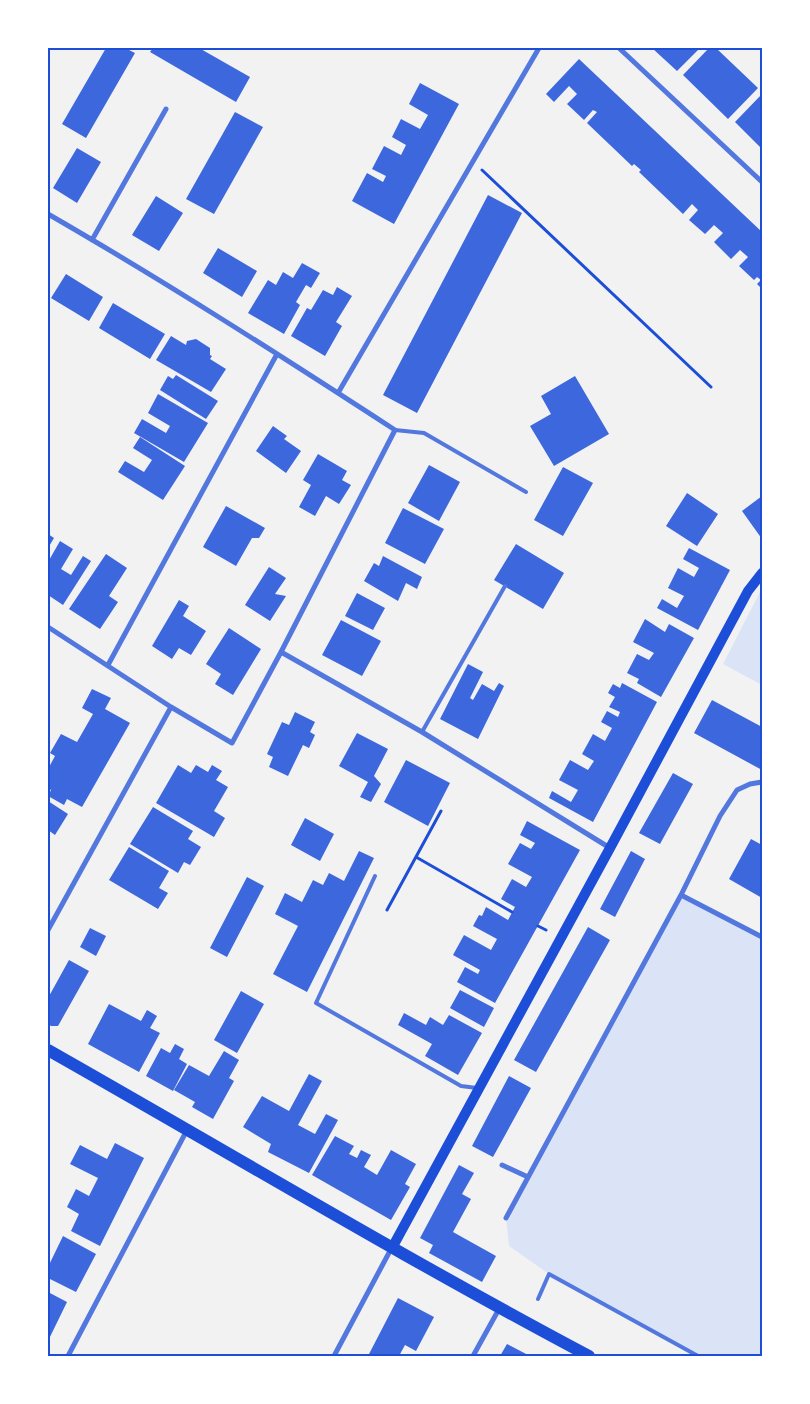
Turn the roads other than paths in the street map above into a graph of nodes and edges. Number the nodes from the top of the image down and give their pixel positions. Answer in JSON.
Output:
{"nodes":[{"id":1,"x":539,"y":48,"type":"edge"},
{"id":2,"x":619,"y":48,"type":"edge"},
{"id":3,"x":166,"y":109,"type":"dead end"},
{"id":4,"x":762,"y":182,"type":"edge"},
{"id":5,"x":48,"y":214,"type":"edge"},
{"id":6,"x":92,"y":240,"type":"junction"},
{"id":7,"x":277,"y":354,"type":"junction"},
{"id":8,"x":338,"y":393,"type":"junction"},
{"id":9,"x":395,"y":430,"type":"junction"},
{"id":10,"x":526,"y":492,"type":"dead end"},
{"id":11,"x":762,"y":573,"type":"edge"},
{"id":12,"x":505,"y":586,"type":"dead end"},
{"id":13,"x":48,"y":627,"type":"edge"},
{"id":14,"x":281,"y":652,"type":"junction"},
{"id":15,"x":108,"y":665,"type":"junction"},
{"id":16,"x":170,"y":707,"type":"junction"},
{"id":17,"x":422,"y":732,"type":"junction"},
{"id":18,"x":762,"y":782,"type":"edge"},
{"id":19,"x":610,"y":848,"type":"junction"},
{"id":20,"x":375,"y":876,"type":"dead end"},
{"id":21,"x":680,"y":894,"type":"junction"},
{"id":22,"x":48,"y":930,"type":"edge"},
{"id":23,"x":762,"y":937,"type":"edge"},
{"id":24,"x":48,"y":1050,"type":"edge"},
{"id":25,"x":479,"y":1088,"type":"junction"},
{"id":26,"x":188,"y":1130,"type":"junction"},
{"id":27,"x":502,"y":1165,"type":"dead end"},
{"id":28,"x":528,"y":1177,"type":"junction"},
{"id":29,"x":506,"y":1218,"type":"dead end"},
{"id":30,"x":392,"y":1248,"type":"junction"},
{"id":31,"x":538,"y":1298,"type":"dead end"},
{"id":32,"x":499,"y":1309,"type":"junction"},
{"id":33,"x":68,"y":1356,"type":"edge"},
{"id":34,"x":334,"y":1356,"type":"edge"},
{"id":35,"x":473,"y":1356,"type":"edge"},
{"id":36,"x":589,"y":1356,"type":"edge"},
{"id":37,"x":698,"y":1356,"type":"edge"}],
"edges":[{"from":1,"to":8,"type":"street"},
{"from":2,"to":4,"type":"street"},
{"from":3,"to":6,"type":"street"},
{"from":5,"to":6,"type":"street"},
{"from":6,"to":7,"type":"street"},
{"from":7,"to":8,"type":"street"},
{"from":7,"to":15,"type":"street"},
{"from":8,"to":9,"type":"street"},
{"from":9,"to":10,"type":"lane"},
{"from":9,"to":14,"type":"street"},
{"from":11,"to":19,"type":"main road"},
{"from":12,"to":17,"type":"lane"},
{"from":13,"to":15,"type":"street"},
{"from":14,"to":16,"type":"street"},
{"from":14,"to":17,"type":"street"},
{"from":15,"to":16,"type":"street"},
{"from":16,"to":22,"type":"street"},
{"from":17,"to":19,"type":"street"},
{"from":18,"to":21,"type":"street"},
{"from":19,"to":25,"type":"main road"},
{"from":20,"to":25,"type":"lane"},
{"from":21,"to":23,"type":"street"},
{"from":21,"to":28,"type":"street"},
{"from":24,"to":26,"type":"main road"},
{"from":25,"to":30,"type":"main road"},
{"from":26,"to":30,"type":"main road"},
{"from":26,"to":33,"type":"street"},
{"from":27,"to":28,"type":"street"},
{"from":28,"to":29,"type":"street"},
{"from":30,"to":32,"type":"main road"},
{"from":30,"to":34,"type":"street"},
{"from":31,"to":37,"type":"lane"},
{"from":32,"to":35,"type":"street"},
{"from":32,"to":36,"type":"main road"}]}
